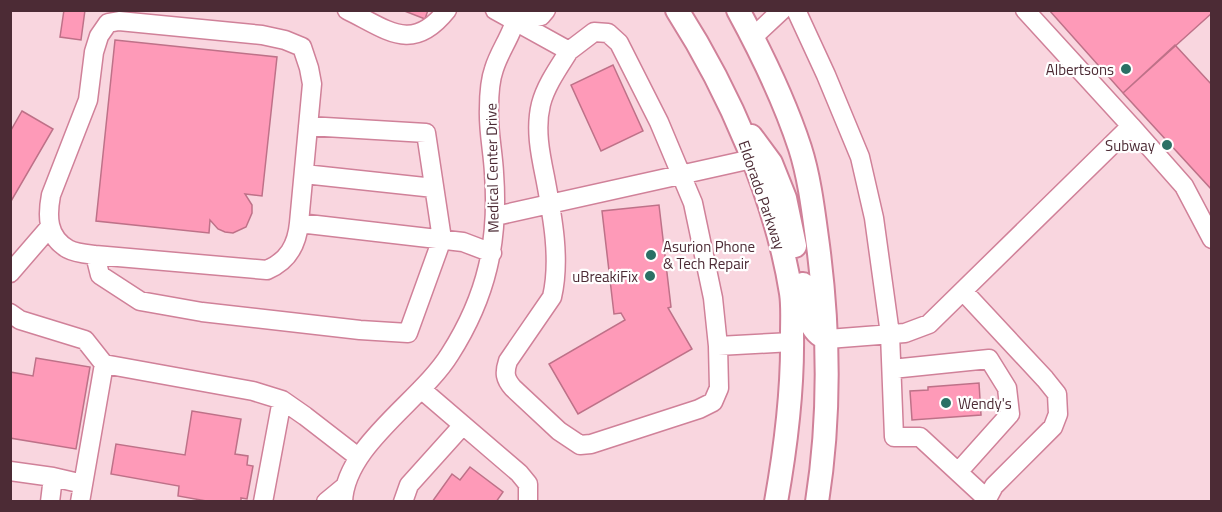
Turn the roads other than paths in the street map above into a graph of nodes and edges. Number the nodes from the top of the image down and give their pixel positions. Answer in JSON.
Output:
{"nodes":[{"id":1,"x":347,"y":10,"type":"edge"},
{"id":2,"x":447,"y":10,"type":"edge"},
{"id":3,"x":495,"y":10,"type":"edge"},
{"id":4,"x":546,"y":10,"type":"edge"},
{"id":5,"x":678,"y":10,"type":"edge"},
{"id":6,"x":738,"y":10,"type":"edge"},
{"id":7,"x":782,"y":10,"type":"edge"},
{"id":8,"x":796,"y":10,"type":"edge"},
{"id":9,"x":1025,"y":10,"type":"edge"},
{"id":10,"x":517,"y":16,"type":"edge"},
{"id":11,"x":753,"y":37,"type":"junction"},
{"id":12,"x":569,"y":51,"type":"junction"},
{"id":13,"x":730,"y":108,"type":"junction"},
{"id":14,"x":308,"y":126,"type":"junction"},
{"id":15,"x":1131,"y":126,"type":"junction"},
{"id":16,"x":752,"y":159,"type":"junction"},
{"id":17,"x":304,"y":174,"type":"junction"},
{"id":18,"x":679,"y":174,"type":"junction"},
{"id":19,"x":434,"y":188,"type":"junction"},
{"id":20,"x":550,"y":204,"type":"junction"},
{"id":21,"x":496,"y":216,"type":"junction"},
{"id":22,"x":299,"y":223,"type":"junction"},
{"id":23,"x":49,"y":228,"type":"junction"},
{"id":24,"x":442,"y":239,"type":"junction"},
{"id":25,"x":1212,"y":239,"type":"edge"},
{"id":26,"x":492,"y":253,"type":"junction"},
{"id":27,"x":95,"y":255,"type":"junction"},
{"id":28,"x":10,"y":273,"type":"edge"},
{"id":29,"x":963,"y":291,"type":"junction"},
{"id":30,"x":10,"y":313,"type":"edge"},
{"id":31,"x":890,"y":334,"type":"junction"},
{"id":32,"x":828,"y":339,"type":"junction"},
{"id":33,"x":792,"y":342,"type":"junction"},
{"id":34,"x":718,"y":346,"type":"junction"},
{"id":35,"x":104,"y":364,"type":"junction"},
{"id":36,"x":892,"y":369,"type":"junction"},
{"id":37,"x":421,"y":388,"type":"junction"},
{"id":38,"x":282,"y":400,"type":"junction"},
{"id":39,"x":463,"y":425,"type":"junction"},
{"id":40,"x":357,"y":457,"type":"junction"},
{"id":41,"x":10,"y":471,"type":"edge"},
{"id":42,"x":958,"y":471,"type":"junction"},
{"id":43,"x":53,"y":477,"type":"junction"},
{"id":44,"x":82,"y":493,"type":"edge"},
{"id":45,"x":343,"y":495,"type":"edge"},
{"id":46,"x":818,"y":499,"type":"edge"},
{"id":47,"x":987,"y":500,"type":"edge"},
{"id":48,"x":50,"y":501,"type":"edge"},
{"id":49,"x":263,"y":501,"type":"edge"},
{"id":50,"x":326,"y":501,"type":"edge"},
{"id":51,"x":403,"y":501,"type":"edge"},
{"id":52,"x":528,"y":501,"type":"edge"},
{"id":53,"x":777,"y":501,"type":"edge"}],
"edges":[{"from":1,"to":2,"type":"street"},
{"from":3,"to":10,"type":"street"},
{"from":4,"to":10,"type":"street"},
{"from":5,"to":13,"type":"main road","name":"Eldorado Parkway"},
{"from":6,"to":11,"type":"main road"},
{"from":7,"to":11,"type":"street"},
{"from":8,"to":31,"type":"street"},
{"from":9,"to":15,"type":"street"},
{"from":10,"to":12,"type":"street"},
{"from":10,"to":21,"type":"street","name":"Medical Center Drive"},
{"from":11,"to":32,"type":"main road"},
{"from":12,"to":18,"type":"street"},
{"from":12,"to":20,"type":"street"},
{"from":13,"to":16,"type":"main road","name":"Eldorado Parkway"},
{"from":13,"to":32,"type":"main road"},
{"from":14,"to":17,"type":"street"},
{"from":14,"to":19,"type":"street"},
{"from":14,"to":23,"type":"street"},
{"from":15,"to":25,"type":"street"},
{"from":15,"to":29,"type":"street"},
{"from":16,"to":18,"type":"street"},
{"from":16,"to":33,"type":"main road","name":"Eldorado Parkway"},
{"from":17,"to":19,"type":"street"},
{"from":17,"to":22,"type":"street"},
{"from":18,"to":20,"type":"street"},
{"from":18,"to":34,"type":"street"},
{"from":19,"to":24,"type":"street"},
{"from":20,"to":21,"type":"street"},
{"from":20,"to":34,"type":"street"},
{"from":21,"to":26,"type":"street","name":"Medical Center Drive"},
{"from":22,"to":24,"type":"street"},
{"from":22,"to":27,"type":"street"},
{"from":23,"to":27,"type":"street"},
{"from":23,"to":28,"type":"street"},
{"from":24,"to":26,"type":"street"},
{"from":24,"to":27,"type":"street"},
{"from":26,"to":37,"type":"street","name":"Medical Center Drive"},
{"from":29,"to":31,"type":"street"},
{"from":29,"to":47,"type":"street"},
{"from":30,"to":35,"type":"street"},
{"from":31,"to":32,"type":"street"},
{"from":31,"to":36,"type":"street"},
{"from":32,"to":46,"type":"main road"},
{"from":33,"to":34,"type":"street"},
{"from":33,"to":46,"type":"main road"},
{"from":33,"to":53,"type":"main road","name":"Eldorado Parkway"},
{"from":35,"to":38,"type":"street"},
{"from":35,"to":44,"type":"street"},
{"from":36,"to":42,"type":"street"},
{"from":36,"to":42,"type":"street"},
{"from":37,"to":39,"type":"street"},
{"from":37,"to":40,"type":"street","name":"Medical Center Drive"},
{"from":38,"to":40,"type":"street"},
{"from":38,"to":49,"type":"street"},
{"from":39,"to":51,"type":"street"},
{"from":39,"to":52,"type":"street"},
{"from":40,"to":45,"type":"street","name":"Medical Center Drive"},
{"from":41,"to":43,"type":"street"},
{"from":42,"to":47,"type":"street"},
{"from":43,"to":44,"type":"street"},
{"from":43,"to":48,"type":"street"},
{"from":45,"to":50,"type":"street","name":"Medical Center Drive"}]}
